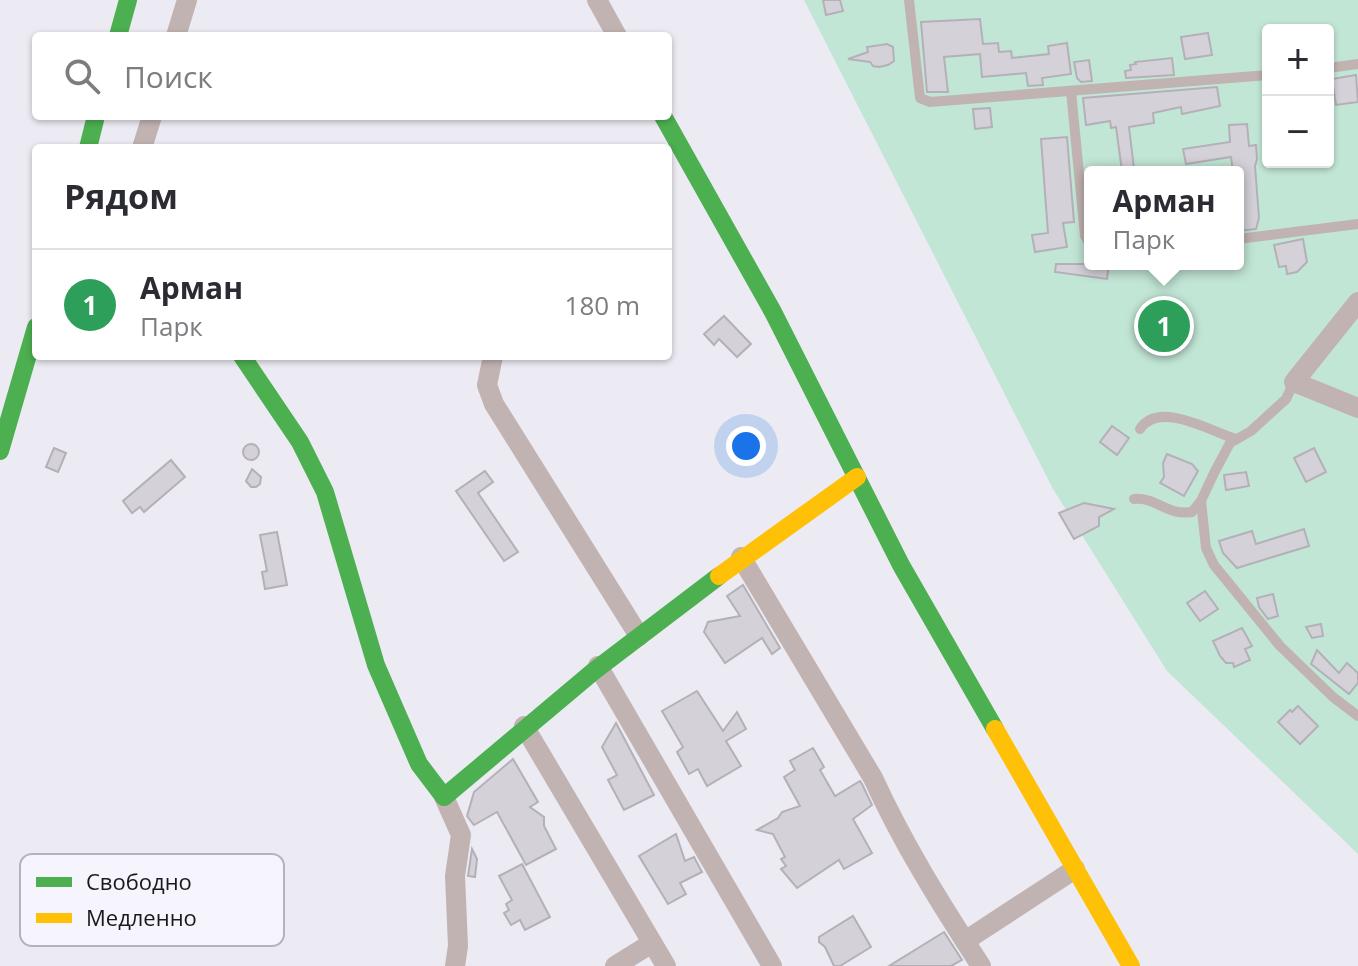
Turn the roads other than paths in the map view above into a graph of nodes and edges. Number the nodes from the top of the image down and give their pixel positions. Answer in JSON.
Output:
{"nodes":[{"id":1,"x":128,"y":0,"type":"edge"},
{"id":2,"x":187,"y":0,"type":"edge"},
{"id":3,"x":597,"y":0,"type":"edge"},
{"id":4,"x":909,"y":0,"type":"edge"},
{"id":5,"x":119,"y":32,"type":"edge"},
{"id":6,"x":177,"y":32,"type":"edge"},
{"id":7,"x":615,"y":32,"type":"edge"},
{"id":8,"x":1358,"y":64,"type":"edge"},
{"id":9,"x":1334,"y":67,"type":"edge"},
{"id":10,"x":1262,"y":75,"type":"edge"},
{"id":11,"x":1071,"y":91,"type":"junction"},
{"id":12,"x":95,"y":120,"type":"edge"},
{"id":13,"x":151,"y":120,"type":"edge"},
{"id":14,"x":665,"y":120,"type":"edge"},
{"id":15,"x":89,"y":144,"type":"edge"},
{"id":16,"x":143,"y":144,"type":"edge"},
{"id":17,"x":1358,"y":224,"type":"edge"},
{"id":18,"x":1084,"y":226,"type":"edge"},
{"id":19,"x":1244,"y":238,"type":"edge"},
{"id":20,"x":1358,"y":302,"type":"edge"},
{"id":21,"x":32,"y":341,"type":"edge"},
{"id":22,"x":245,"y":360,"type":"edge"},
{"id":23,"x":492,"y":360,"type":"edge"},
{"id":24,"x":1294,"y":382,"type":"junction"},
{"id":25,"x":1358,"y":408,"type":"edge"},
{"id":26,"x":1140,"y":429,"type":"dead end"},
{"id":27,"x":1236,"y":439,"type":"junction"},
{"id":28,"x":0,"y":451,"type":"edge"},
{"id":29,"x":857,"y":477,"type":"junction"},
{"id":30,"x":1134,"y":499,"type":"dead end"},
{"id":31,"x":1201,"y":501,"type":"junction"},
{"id":32,"x":741,"y":557,"type":"junction"},
{"id":33,"x":639,"y":636,"type":"junction"},
{"id":34,"x":598,"y":666,"type":"junction"},
{"id":35,"x":1358,"y":716,"type":"edge"},
{"id":36,"x":524,"y":726,"type":"junction"},
{"id":37,"x":444,"y":797,"type":"junction"},
{"id":38,"x":1075,"y":869,"type":"junction"},
{"id":39,"x":965,"y":941,"type":"junction"},
{"id":40,"x":652,"y":943,"type":"junction"},
{"id":41,"x":455,"y":966,"type":"edge"},
{"id":42,"x":615,"y":966,"type":"edge"},
{"id":43,"x":666,"y":966,"type":"edge"},
{"id":44,"x":772,"y":966,"type":"edge"},
{"id":45,"x":981,"y":966,"type":"edge"},
{"id":46,"x":1131,"y":966,"type":"edge"}],
"edges":[{"from":1,"to":5,"type":"street"},
{"from":2,"to":6,"type":"street"},
{"from":3,"to":7,"type":"street"},
{"from":4,"to":11,"type":"lane"},
{"from":8,"to":9,"type":"lane"},
{"from":10,"to":11,"type":"lane"},
{"from":11,"to":18,"type":"lane"},
{"from":12,"to":15,"type":"street"},
{"from":13,"to":16,"type":"street"},
{"from":14,"to":29,"type":"street"},
{"from":17,"to":19,"type":"lane"},
{"from":20,"to":24,"type":"street"},
{"from":21,"to":28,"type":"street"},
{"from":22,"to":37,"type":"street"},
{"from":23,"to":33,"type":"street"},
{"from":24,"to":25,"type":"street"},
{"from":24,"to":27,"type":"lane"},
{"from":26,"to":27,"type":"lane"},
{"from":27,"to":31,"type":"lane"},
{"from":29,"to":32,"type":"street"},
{"from":29,"to":38,"type":"street"},
{"from":30,"to":31,"type":"lane"},
{"from":31,"to":35,"type":"lane"},
{"from":32,"to":33,"type":"street"},
{"from":32,"to":39,"type":"street"},
{"from":33,"to":34,"type":"street"},
{"from":34,"to":36,"type":"street"},
{"from":34,"to":44,"type":"street"},
{"from":36,"to":37,"type":"street"},
{"from":36,"to":40,"type":"street"},
{"from":37,"to":41,"type":"street"},
{"from":38,"to":39,"type":"street"},
{"from":38,"to":46,"type":"street"},
{"from":39,"to":45,"type":"street"},
{"from":40,"to":42,"type":"street"},
{"from":40,"to":43,"type":"street"}]}
